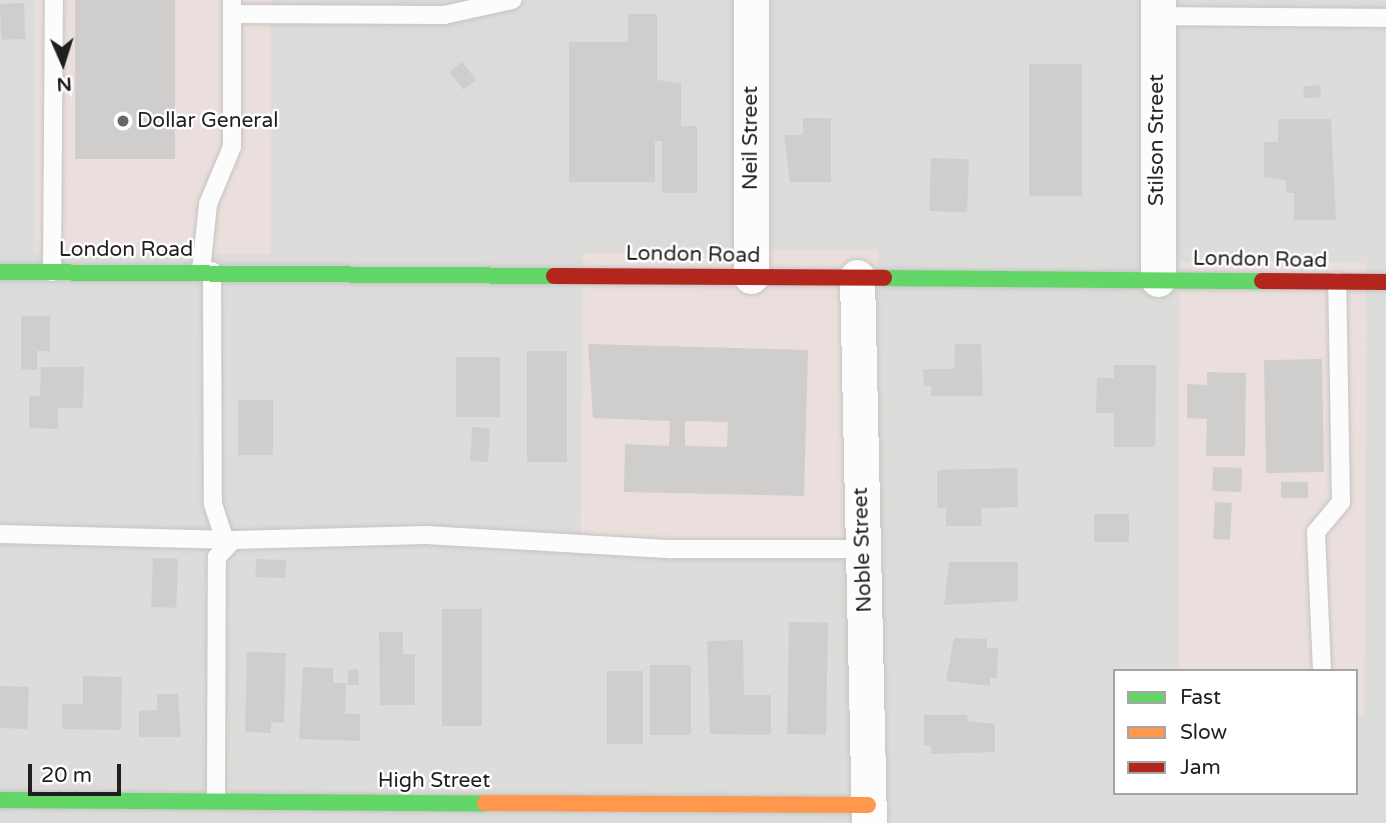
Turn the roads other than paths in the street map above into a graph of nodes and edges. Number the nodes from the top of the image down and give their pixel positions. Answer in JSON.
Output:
{"nodes":[{"id":1,"x":54,"y":0,"type":"edge"},
{"id":2,"x":512,"y":0,"type":"edge"},
{"id":3,"x":751,"y":0,"type":"edge"},
{"id":4,"x":232,"y":7,"type":"edge"},
{"id":5,"x":1158,"y":8,"type":"edge"},
{"id":6,"x":1386,"y":18,"type":"edge"},
{"id":7,"x":207,"y":271,"type":"junction"},
{"id":8,"x":0,"y":272,"type":"edge"},
{"id":9,"x":52,"y":272,"type":"junction"},
{"id":10,"x":751,"y":276,"type":"junction"},
{"id":11,"x":857,"y":277,"type":"junction"},
{"id":12,"x":1158,"y":279,"type":"junction"},
{"id":13,"x":1337,"y":282,"type":"junction"},
{"id":14,"x":1386,"y":282,"type":"edge"},
{"id":15,"x":0,"y":534,"type":"edge"},
{"id":16,"x":229,"y":540,"type":"junction"},
{"id":17,"x":863,"y":549,"type":"junction"},
{"id":18,"x":1322,"y":669,"type":"edge"},
{"id":19,"x":0,"y":800,"type":"edge"},
{"id":20,"x":216,"y":800,"type":"junction"},
{"id":21,"x":285,"y":801,"type":"junction"},
{"id":22,"x":868,"y":814,"type":"edge"},
{"id":23,"x":285,"y":823,"type":"edge"}],
"edges":[{"from":1,"to":9,"type":"lane"},
{"from":2,"to":4,"type":"lane"},
{"from":3,"to":10,"type":"street","name":"Neil Street"},
{"from":4,"to":7,"type":"lane"},
{"from":5,"to":6,"type":"lane"},
{"from":5,"to":12,"type":"street","name":"Stilson Street"},
{"from":7,"to":9,"type":"street","name":"London Road"},
{"from":7,"to":10,"type":"street","name":"London Road"},
{"from":7,"to":16,"type":"lane"},
{"from":8,"to":9,"type":"street","name":"London Road"},
{"from":10,"to":11,"type":"street","name":"London Road"},
{"from":11,"to":12,"type":"street","name":"London Road"},
{"from":11,"to":17,"type":"street","name":"Noble Street"},
{"from":12,"to":13,"type":"street","name":"London Road"},
{"from":13,"to":14,"type":"street","name":"London Road"},
{"from":13,"to":18,"type":"lane"},
{"from":15,"to":16,"type":"lane"},
{"from":16,"to":17,"type":"lane"},
{"from":16,"to":20,"type":"lane"},
{"from":17,"to":22,"type":"street","name":"Noble Street"},
{"from":19,"to":20,"type":"street","name":"High Street"},
{"from":20,"to":21,"type":"street","name":"High Street"},
{"from":21,"to":22,"type":"street","name":"High Street"},
{"from":21,"to":23,"type":"lane"}]}
